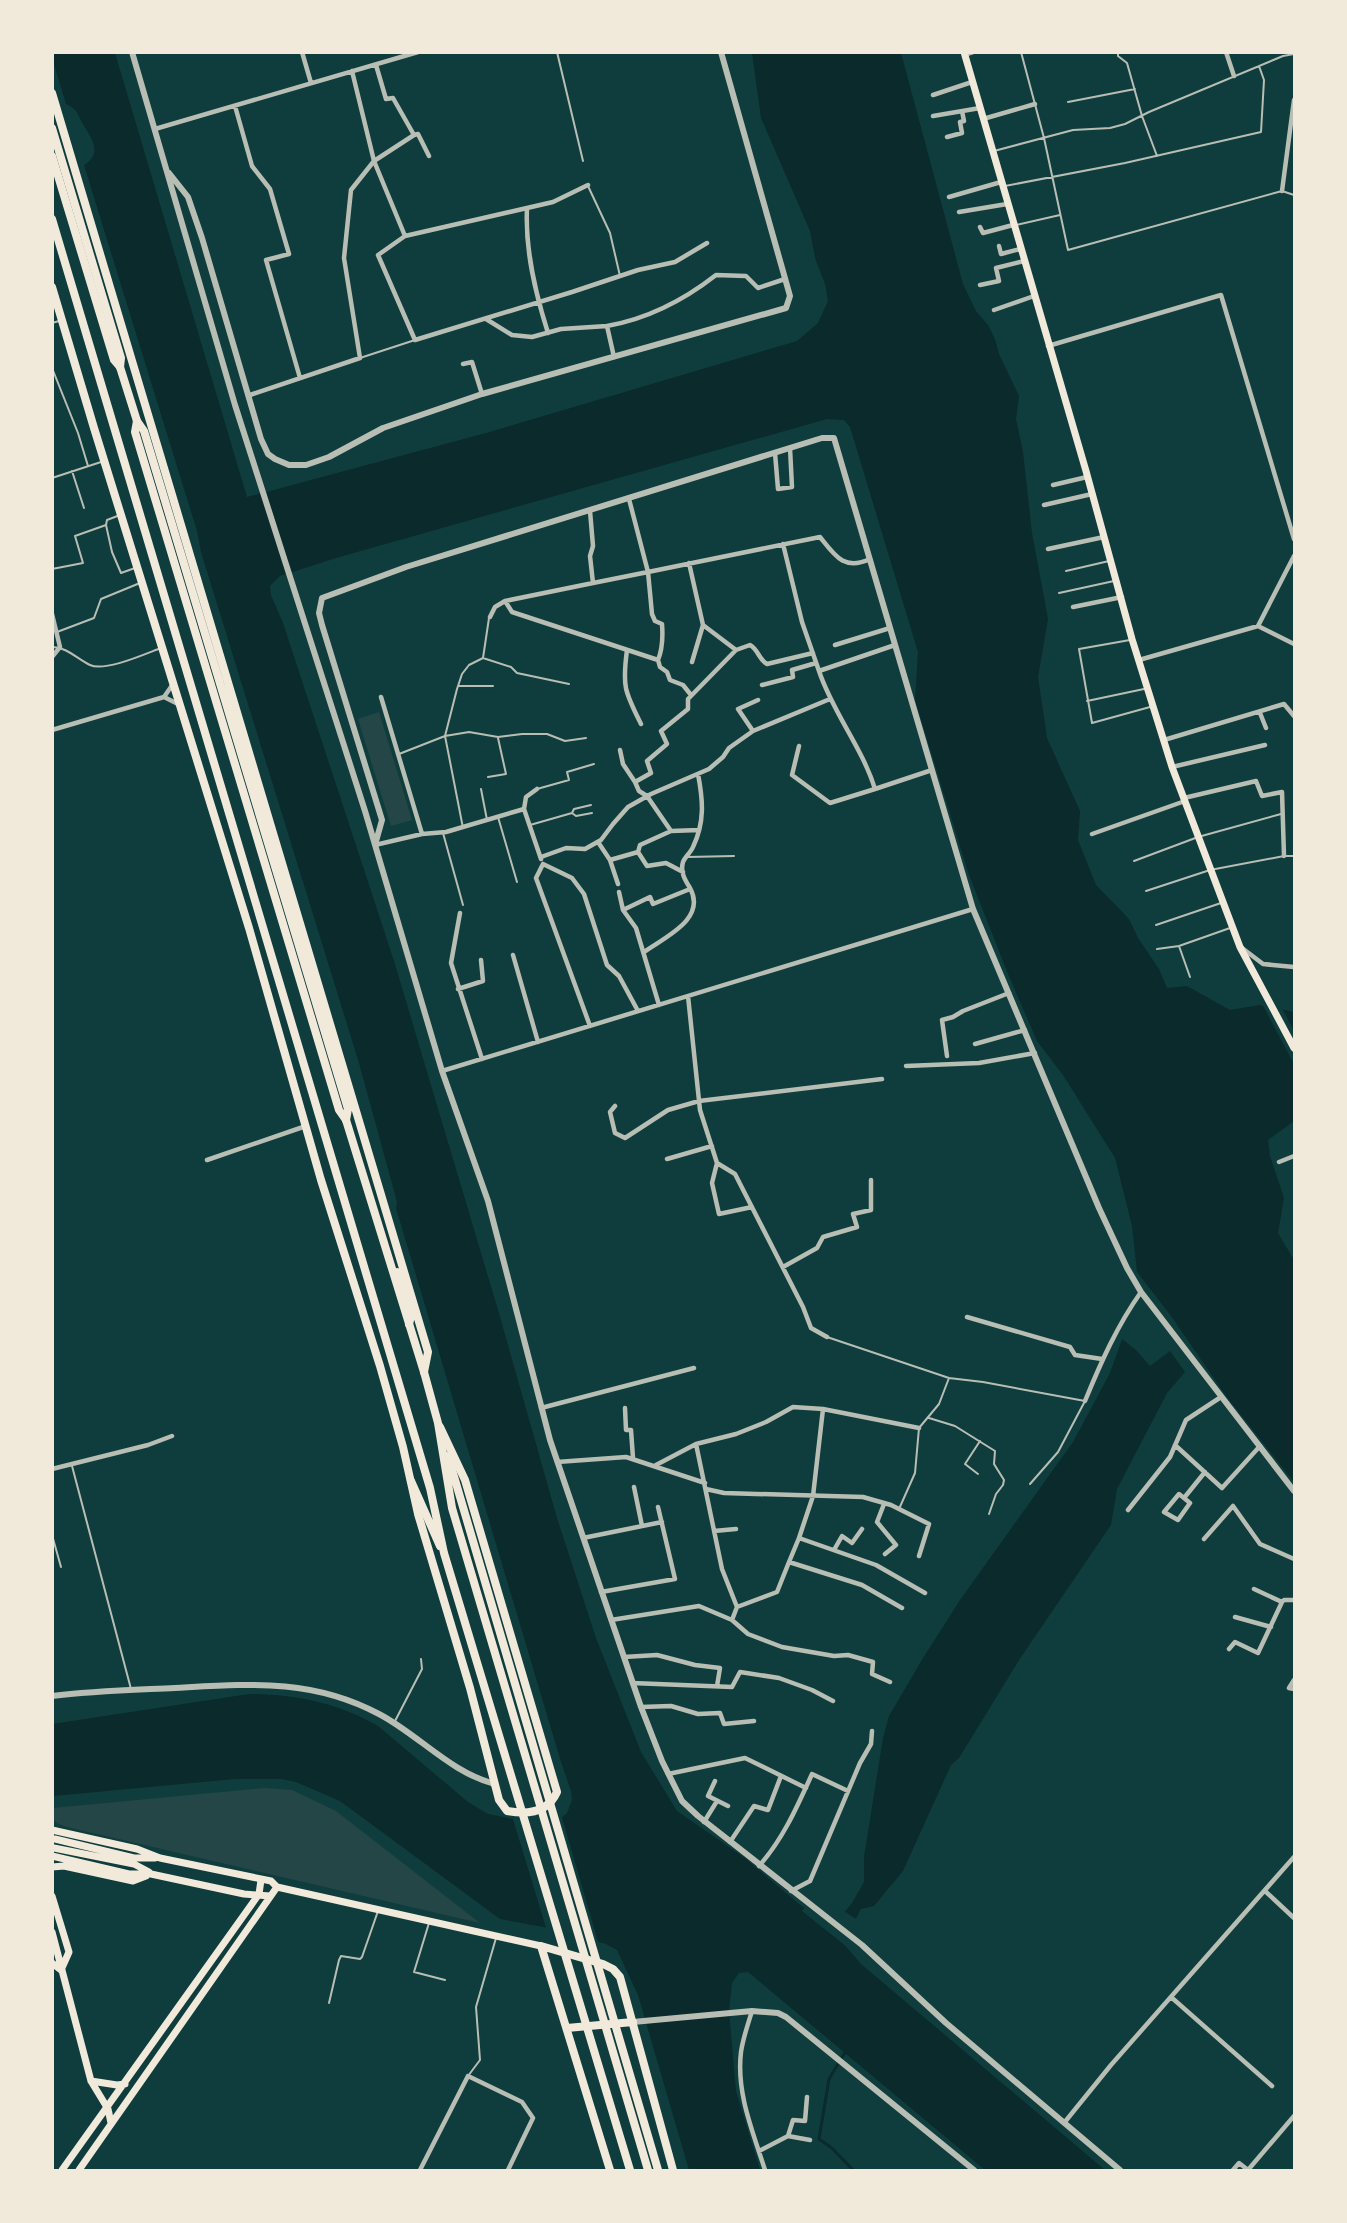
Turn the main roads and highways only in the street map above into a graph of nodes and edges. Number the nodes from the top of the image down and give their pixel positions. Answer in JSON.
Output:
{"nodes":[{"id":1,"x":964,"y":54,"type":"edge"},
{"id":2,"x":52,"y":93,"type":"edge"},
{"id":3,"x":52,"y":128,"type":"edge"},
{"id":4,"x":52,"y":156,"type":"edge"},
{"id":5,"x":52,"y":219,"type":"edge"},
{"id":6,"x":52,"y":287,"type":"edge"},
{"id":7,"x":120,"y":367,"type":"junction"},
{"id":8,"x":1294,"y":1048,"type":"edge"},
{"id":9,"x":424,"y":1372,"type":"junction"},
{"id":10,"x":438,"y":1423,"type":"junction"},
{"id":11,"x":411,"y":1481,"type":"junction"},
{"id":12,"x":444,"y":1552,"type":"junction"},
{"id":13,"x":52,"y":1830,"type":"edge"},
{"id":14,"x":55,"y":1839,"type":"dead end"},
{"id":15,"x":53,"y":1852,"type":"edge"},
{"id":16,"x":160,"y":1858,"type":"junction"},
{"id":17,"x":52,"y":1867,"type":"edge"},
{"id":18,"x":151,"y":1874,"type":"junction"},
{"id":19,"x":261,"y":1880,"type":"junction"},
{"id":20,"x":277,"y":1887,"type":"junction"},
{"id":21,"x":259,"y":1894,"type":"junction"},
{"id":22,"x":52,"y":1896,"type":"edge"},
{"id":23,"x":270,"y":1896,"type":"junction"},
{"id":24,"x":52,"y":1932,"type":"edge"},
{"id":25,"x":541,"y":1946,"type":"junction"},
{"id":26,"x":52,"y":1963,"type":"edge"},
{"id":27,"x":61,"y":1970,"type":"junction"},
{"id":28,"x":638,"y":2021,"type":"junction"},
{"id":29,"x":567,"y":2028,"type":"junction"},
{"id":30,"x":91,"y":2081,"type":"junction"},
{"id":31,"x":125,"y":2084,"type":"junction"},
{"id":32,"x":108,"y":2109,"type":"junction"},
{"id":33,"x":111,"y":2123,"type":"junction"},
{"id":34,"x":63,"y":2170,"type":"edge"},
{"id":35,"x":79,"y":2170,"type":"edge"},
{"id":36,"x":610,"y":2170,"type":"edge"},
{"id":37,"x":630,"y":2170,"type":"edge"},
{"id":38,"x":648,"y":2170,"type":"edge"},
{"id":39,"x":658,"y":2170,"type":"edge"},
{"id":40,"x":673,"y":2170,"type":"edge"}],
"edges":[{"from":1,"to":8,"type":"main road"},
{"from":2,"to":9,"type":"main road"},
{"from":3,"to":7,"type":"main road"},
{"from":4,"to":7,"type":"main road"},
{"from":5,"to":12,"type":"main road"},
{"from":6,"to":11,"type":"main road"},
{"from":7,"to":9,"type":"main road"},
{"from":9,"to":10,"type":"main road"},
{"from":10,"to":11,"type":"main road"},
{"from":10,"to":38,"type":"main road"},
{"from":10,"to":39,"type":"main road"},
{"from":11,"to":12,"type":"main road"},
{"from":12,"to":37,"type":"main road"},
{"from":13,"to":16,"type":"main road"},
{"from":14,"to":16,"type":"main road"},
{"from":15,"to":18,"type":"main road"},
{"from":16,"to":19,"type":"main road"},
{"from":17,"to":18,"type":"main road"},
{"from":18,"to":21,"type":"main road"},
{"from":19,"to":20,"type":"main road"},
{"from":19,"to":21,"type":"main road"},
{"from":20,"to":23,"type":"main road"},
{"from":20,"to":25,"type":"main road"},
{"from":21,"to":23,"type":"main road"},
{"from":21,"to":31,"type":"main road"},
{"from":22,"to":27,"type":"main road"},
{"from":23,"to":33,"type":"main road"},
{"from":24,"to":27,"type":"main road"},
{"from":25,"to":28,"type":"main road"},
{"from":25,"to":29,"type":"main road"},
{"from":26,"to":27,"type":"main road"},
{"from":27,"to":30,"type":"main road"},
{"from":28,"to":29,"type":"main road"},
{"from":28,"to":40,"type":"main road"},
{"from":29,"to":36,"type":"main road"},
{"from":30,"to":31,"type":"main road"},
{"from":30,"to":32,"type":"main road"},
{"from":31,"to":32,"type":"main road"},
{"from":32,"to":33,"type":"main road"},
{"from":32,"to":34,"type":"main road"},
{"from":33,"to":35,"type":"main road"}]}
